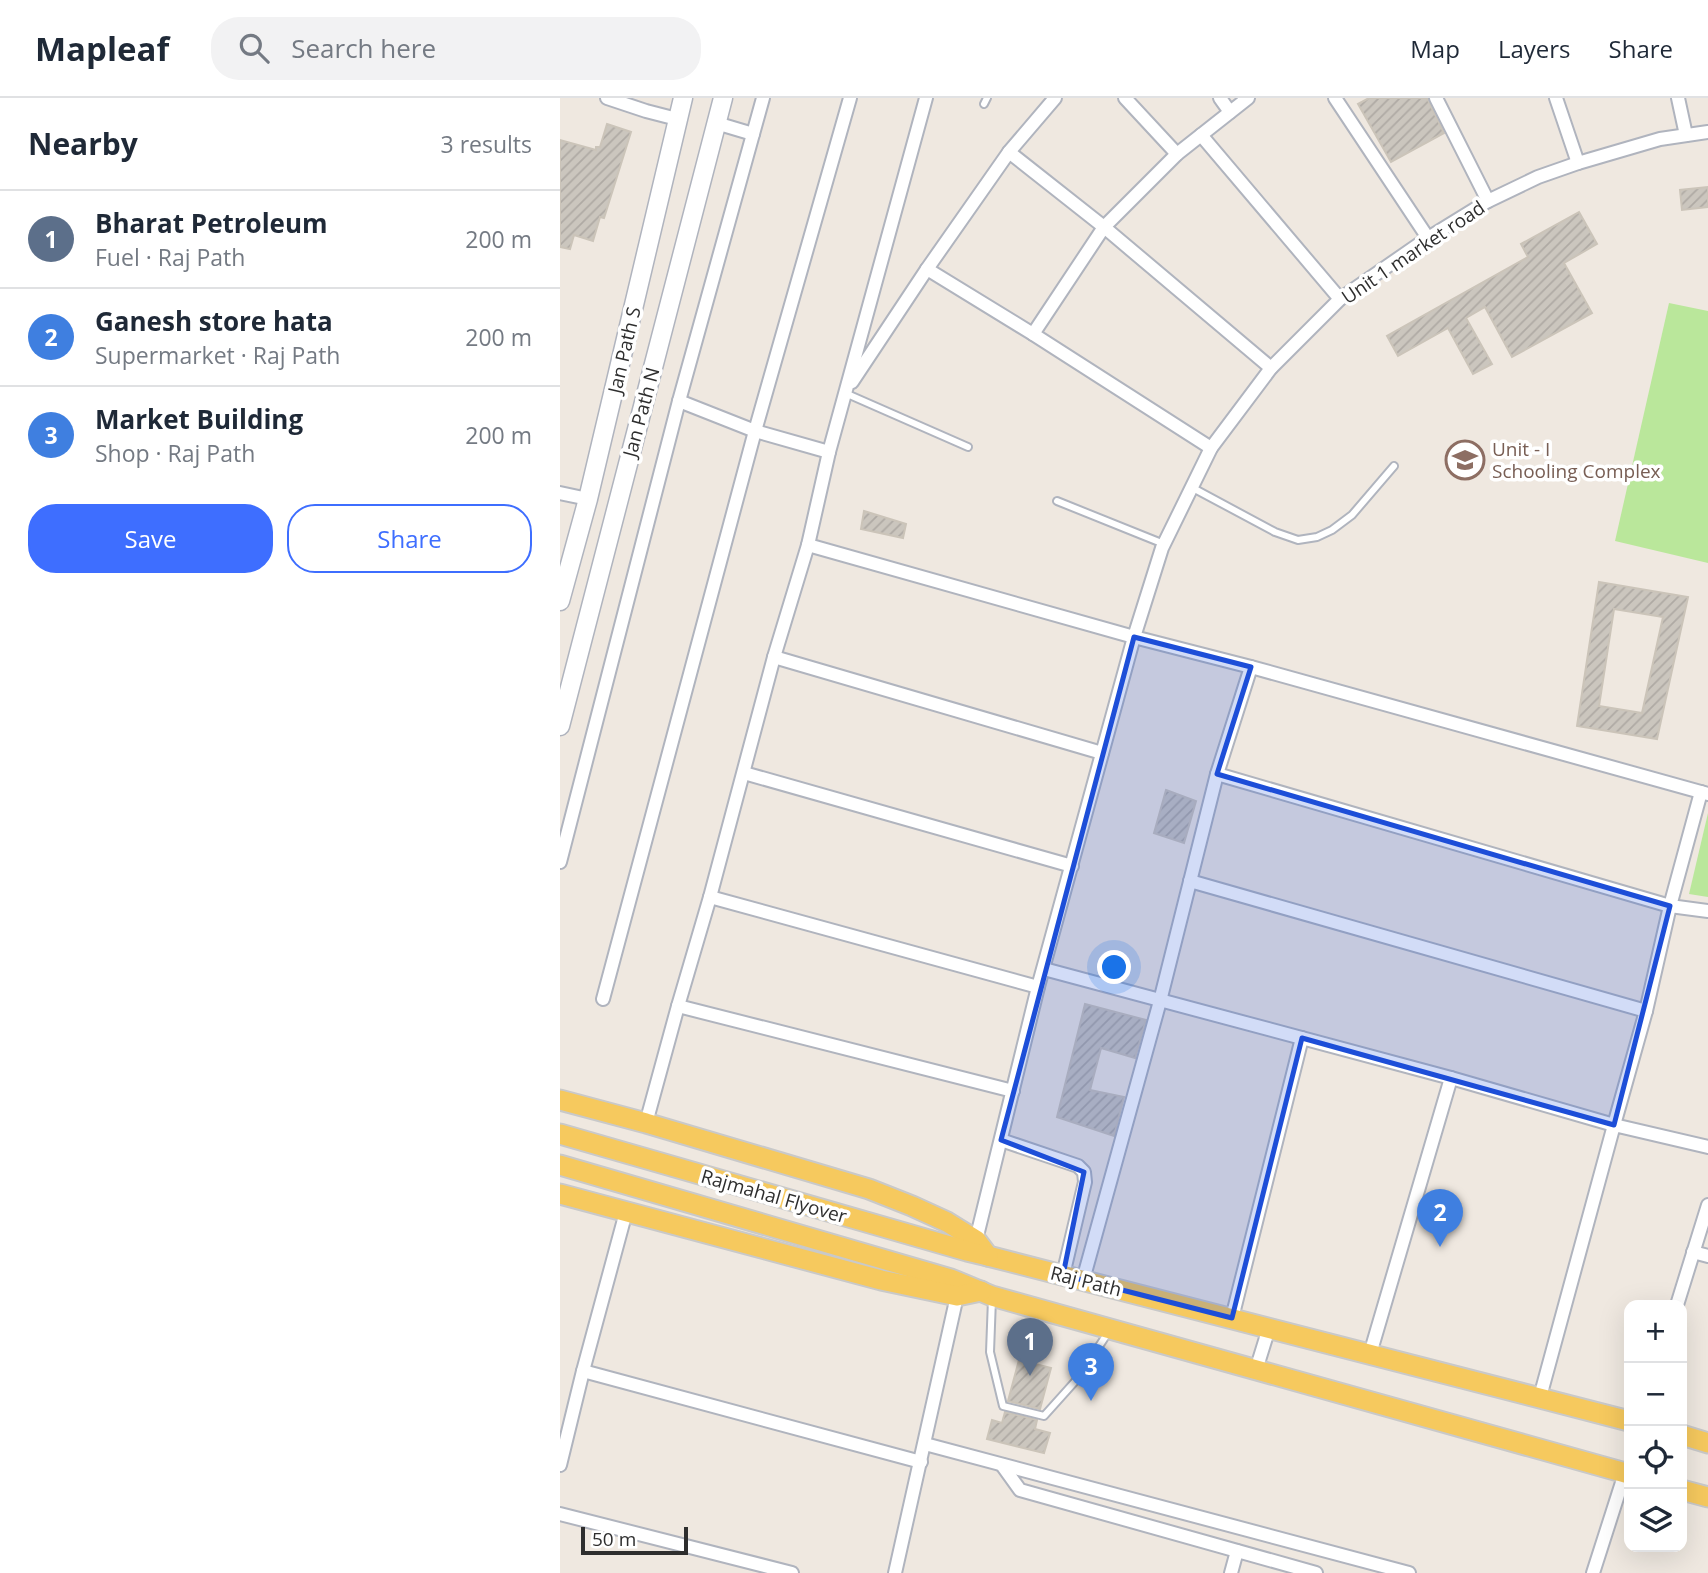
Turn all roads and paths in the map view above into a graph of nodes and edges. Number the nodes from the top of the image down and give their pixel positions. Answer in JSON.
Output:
{"nodes":[{"id":1,"x":607,"y":98,"type":"edge"},
{"id":2,"x":683,"y":98,"type":"edge"},
{"id":3,"x":723,"y":98,"type":"edge"},
{"id":4,"x":763,"y":98,"type":"edge"},
{"id":5,"x":850,"y":98,"type":"edge"},
{"id":6,"x":926,"y":98,"type":"edge"},
{"id":7,"x":1055,"y":98,"type":"edge"},
{"id":8,"x":1125,"y":98,"type":"edge"},
{"id":9,"x":1220,"y":98,"type":"edge"},
{"id":10,"x":1248,"y":98,"type":"edge"},
{"id":11,"x":1335,"y":98,"type":"edge"},
{"id":12,"x":1436,"y":98,"type":"edge"},
{"id":13,"x":1556,"y":98,"type":"edge"},
{"id":14,"x":1678,"y":98,"type":"edge"},
{"id":15,"x":1230,"y":112,"type":"junction"},
{"id":16,"x":677,"y":119,"type":"junction"},
{"id":17,"x":716,"y":123,"type":"junction"},
{"id":18,"x":1708,"y":132,"type":"edge"},
{"id":19,"x":753,"y":134,"type":"junction"},
{"id":20,"x":1201,"y":135,"type":"junction"},
{"id":21,"x":1686,"y":135,"type":"junction"},
{"id":22,"x":1009,"y":152,"type":"junction"},
{"id":23,"x":1177,"y":155,"type":"junction"},
{"id":24,"x":1578,"y":163,"type":"junction"},
{"id":25,"x":1488,"y":201,"type":"junction"},
{"id":26,"x":1104,"y":227,"type":"junction"},
{"id":27,"x":1428,"y":237,"type":"junction"},
{"id":28,"x":927,"y":269,"type":"junction"},
{"id":29,"x":1340,"y":299,"type":"junction"},
{"id":30,"x":1033,"y":334,"type":"junction"},
{"id":31,"x":1272,"y":368,"type":"junction"},
{"id":32,"x":845,"y":393,"type":"junction"},
{"id":33,"x":679,"y":401,"type":"junction"},
{"id":34,"x":755,"y":430,"type":"junction"},
{"id":35,"x":968,"y":447,"type":"dead end"},
{"id":36,"x":1211,"y":448,"type":"junction"},
{"id":37,"x":830,"y":452,"type":"junction"},
{"id":38,"x":1394,"y":466,"type":"dead end"},
{"id":39,"x":1191,"y":487,"type":"junction"},
{"id":40,"x":560,"y":492,"type":"edge"},
{"id":41,"x":589,"y":499,"type":"junction"},
{"id":42,"x":1057,"y":500,"type":"dead end"},
{"id":43,"x":1164,"y":544,"type":"junction"},
{"id":44,"x":808,"y":545,"type":"junction"},
{"id":45,"x":560,"y":601,"type":"edge"},
{"id":46,"x":1134,"y":637,"type":"junction"},
{"id":47,"x":774,"y":657,"type":"junction"},
{"id":48,"x":1251,"y":667,"type":"junction"},
{"id":49,"x":560,"y":726,"type":"edge"},
{"id":50,"x":1102,"y":753,"type":"junction"},
{"id":51,"x":744,"y":773,"type":"junction"},
{"id":52,"x":1217,"y":774,"type":"junction"},
{"id":53,"x":1704,"y":793,"type":"edge"},
{"id":54,"x":560,"y":862,"type":"edge"},
{"id":55,"x":1072,"y":866,"type":"junction"},
{"id":56,"x":1190,"y":881,"type":"junction"},
{"id":57,"x":710,"y":897,"type":"junction"},
{"id":58,"x":1670,"y":906,"type":"junction"},
{"id":59,"x":1708,"y":911,"type":"edge"},
{"id":60,"x":1044,"y":969,"type":"junction"},
{"id":61,"x":1038,"y":988,"type":"junction"},
{"id":62,"x":603,"y":999,"type":"dead end"},
{"id":63,"x":1160,"y":1001,"type":"junction"},
{"id":64,"x":678,"y":1006,"type":"junction"},
{"id":65,"x":1646,"y":1011,"type":"junction"},
{"id":66,"x":1301,"y":1038,"type":"junction"},
{"id":67,"x":1451,"y":1078,"type":"junction"},
{"id":68,"x":1013,"y":1091,"type":"junction"},
{"id":69,"x":560,"y":1100,"type":"edge"},
{"id":70,"x":646,"y":1123,"type":"junction"},
{"id":71,"x":1615,"y":1125,"type":"junction"},
{"id":72,"x":560,"y":1134,"type":"edge"},
{"id":73,"x":1001,"y":1140,"type":"junction"},
{"id":74,"x":1708,"y":1147,"type":"edge"},
{"id":75,"x":560,"y":1165,"type":"edge"},
{"id":76,"x":560,"y":1194,"type":"edge"},
{"id":77,"x":1708,"y":1205,"type":"edge"},
{"id":78,"x":626,"y":1212,"type":"junction"},
{"id":79,"x":976,"y":1240,"type":"junction"},
{"id":80,"x":1693,"y":1252,"type":"junction"},
{"id":81,"x":988,"y":1256,"type":"junction"},
{"id":82,"x":1708,"y":1256,"type":"edge"},
{"id":83,"x":1063,"y":1275,"type":"junction"},
{"id":84,"x":1083,"y":1280,"type":"junction"},
{"id":85,"x":987,"y":1294,"type":"junction"},
{"id":86,"x":957,"y":1296,"type":"junction"},
{"id":87,"x":1679,"y":1300,"type":"edge"},
{"id":88,"x":1232,"y":1318,"type":"junction"},
{"id":89,"x":1269,"y":1328,"type":"junction"},
{"id":90,"x":1110,"y":1329,"type":"junction"},
{"id":91,"x":1370,"y":1354,"type":"junction"},
{"id":92,"x":1256,"y":1370,"type":"junction"},
{"id":93,"x":583,"y":1371,"type":"junction"},
{"id":94,"x":1540,"y":1397,"type":"junction"},
{"id":95,"x":1624,"y":1420,"type":"edge"},
{"id":96,"x":1687,"y":1437,"type":"edge"},
{"id":97,"x":1708,"y":1443,"type":"edge"},
{"id":98,"x":925,"y":1444,"type":"junction"},
{"id":99,"x":561,"y":1460,"type":"edge"},
{"id":100,"x":920,"y":1462,"type":"junction"},
{"id":101,"x":1002,"y":1465,"type":"junction"},
{"id":102,"x":1624,"y":1473,"type":"edge"},
{"id":103,"x":1624,"y":1483,"type":"edge"},
{"id":104,"x":1624,"y":1485,"type":"edge"},
{"id":105,"x":1687,"y":1491,"type":"edge"},
{"id":106,"x":1708,"y":1497,"type":"edge"},
{"id":107,"x":560,"y":1514,"type":"edge"},
{"id":108,"x":1237,"y":1551,"type":"junction"},
{"id":109,"x":792,"y":1573,"type":"edge"},
{"id":110,"x":895,"y":1573,"type":"edge"},
{"id":111,"x":1231,"y":1573,"type":"edge"},
{"id":112,"x":1316,"y":1573,"type":"edge"},
{"id":113,"x":1409,"y":1573,"type":"edge"},
{"id":114,"x":1593,"y":1573,"type":"edge"},
{"id":115,"x":1599,"y":1573,"type":"edge"}],
"edges":[{"from":1,"to":16,"type":"street"},
{"from":2,"to":16,"type":"main road","name":"Jan Path S"},
{"from":3,"to":17,"type":"main road","name":"Jan Path N"},
{"from":4,"to":19,"type":"street"},
{"from":5,"to":34,"type":"street"},
{"from":6,"to":32,"type":"street"},
{"from":7,"to":22,"type":"street"},
{"from":8,"to":23,"type":"street"},
{"from":9,"to":15,"type":"street"},
{"from":10,"to":15,"type":"street"},
{"from":11,"to":27,"type":"street"},
{"from":12,"to":25,"type":"street"},
{"from":13,"to":24,"type":"street"},
{"from":14,"to":21,"type":"street"},
{"from":15,"to":20,"type":"street"},
{"from":16,"to":41,"type":"main road","name":"Jan Path S"},
{"from":17,"to":19,"type":"street"},
{"from":17,"to":49,"type":"main road","name":"Jan Path N"},
{"from":18,"to":21,"type":"street","name":"Unit 1 market road"},
{"from":19,"to":33,"type":"street"},
{"from":20,"to":23,"type":"street"},
{"from":20,"to":29,"type":"street"},
{"from":21,"to":24,"type":"street","name":"Unit 1 market road"},
{"from":22,"to":26,"type":"street"},
{"from":22,"to":28,"type":"street"},
{"from":23,"to":26,"type":"street"},
{"from":24,"to":25,"type":"street","name":"Unit 1 market road"},
{"from":25,"to":27,"type":"street","name":"Unit 1 market road"},
{"from":26,"to":30,"type":"street"},
{"from":26,"to":31,"type":"street"},
{"from":27,"to":29,"type":"street","name":"Unit 1 market road"},
{"from":28,"to":30,"type":"street"},
{"from":28,"to":32,"type":"street"},
{"from":29,"to":31,"type":"street","name":"Unit 1 market road"},
{"from":30,"to":36,"type":"street"},
{"from":31,"to":36,"type":"street","name":"Unit 1 market road"},
{"from":32,"to":35,"type":"lane"},
{"from":32,"to":37,"type":"street"},
{"from":33,"to":34,"type":"street"},
{"from":33,"to":54,"type":"street"},
{"from":34,"to":37,"type":"street"},
{"from":34,"to":62,"type":"street"},
{"from":36,"to":39,"type":"street","name":"Unit 1 market road"},
{"from":37,"to":44,"type":"street"},
{"from":38,"to":39,"type":"lane"},
{"from":39,"to":43,"type":"street","name":"Unit 1 market road"},
{"from":40,"to":41,"type":"street"},
{"from":41,"to":45,"type":"main road","name":"Jan Path S"},
{"from":42,"to":43,"type":"lane"},
{"from":43,"to":46,"type":"street","name":"Unit 1 market road"},
{"from":44,"to":46,"type":"street"},
{"from":44,"to":47,"type":"street"},
{"from":46,"to":48,"type":"street"},
{"from":46,"to":50,"type":"street","name":"Unit 1 market road"},
{"from":47,"to":50,"type":"street"},
{"from":47,"to":51,"type":"street"},
{"from":48,"to":52,"type":"street"},
{"from":48,"to":53,"type":"street"},
{"from":50,"to":55,"type":"street","name":"Unit 1 market road"},
{"from":51,"to":55,"type":"street"},
{"from":51,"to":57,"type":"street"},
{"from":52,"to":56,"type":"street"},
{"from":52,"to":58,"type":"street"},
{"from":53,"to":58,"type":"street"},
{"from":55,"to":60,"type":"street","name":"Unit 1 market road"},
{"from":56,"to":63,"type":"street"},
{"from":56,"to":65,"type":"street"},
{"from":57,"to":61,"type":"street"},
{"from":57,"to":64,"type":"street"},
{"from":58,"to":59,"type":"street"},
{"from":58,"to":65,"type":"street"},
{"from":60,"to":61,"type":"street","name":"Unit 1 market road"},
{"from":60,"to":63,"type":"street"},
{"from":61,"to":68,"type":"street","name":"Unit 1 market road"},
{"from":63,"to":66,"type":"street"},
{"from":63,"to":84,"type":"street"},
{"from":64,"to":68,"type":"street"},
{"from":64,"to":70,"type":"street"},
{"from":65,"to":71,"type":"street"},
{"from":66,"to":67,"type":"street"},
{"from":66,"to":88,"type":"street"},
{"from":67,"to":71,"type":"street"},
{"from":67,"to":91,"type":"street"},
{"from":68,"to":73,"type":"street","name":"Unit 1 market road"},
{"from":69,"to":70,"type":"main road"},
{"from":70,"to":79,"type":"main road"},
{"from":71,"to":74,"type":"street"},
{"from":71,"to":94,"type":"street"},
{"from":72,"to":81,"type":"main road","name":"Rajmahal Flyover"},
{"from":73,"to":79,"type":"street","name":"Unit 1 market road"},
{"from":73,"to":83,"type":"street"},
{"from":75,"to":85,"type":"main road","name":"Rajmahal Flyover"},
{"from":76,"to":78,"type":"main road","name":"Raj Path"},
{"from":77,"to":80,"type":"street"},
{"from":78,"to":86,"type":"main road","name":"Raj Path"},
{"from":78,"to":93,"type":"street"},
{"from":79,"to":81,"type":"main road"},
{"from":80,"to":82,"type":"street"},
{"from":80,"to":87,"type":"street"},
{"from":81,"to":83,"type":"main road","name":"Raj Path"},
{"from":83,"to":84,"type":"main road","name":"Raj Path"},
{"from":84,"to":88,"type":"main road","name":"Raj Path"},
{"from":85,"to":86,"type":"main road","name":"Raj Path"},
{"from":85,"to":90,"type":"main road","name":"Raj Path"},
{"from":85,"to":90,"type":"lane"},
{"from":86,"to":98,"type":"street"},
{"from":88,"to":89,"type":"main road","name":"Raj Path"},
{"from":89,"to":91,"type":"main road","name":"Raj Path"},
{"from":89,"to":92,"type":"street"},
{"from":90,"to":92,"type":"main road","name":"Raj Path"},
{"from":91,"to":94,"type":"main road","name":"Raj Path"},
{"from":92,"to":102,"type":"main road","name":"Raj Path"},
{"from":93,"to":99,"type":"street"},
{"from":93,"to":100,"type":"street"},
{"from":94,"to":95,"type":"main road","name":"Raj Path"},
{"from":96,"to":97,"type":"main road"},
{"from":98,"to":100,"type":"street"},
{"from":98,"to":101,"type":"street"},
{"from":100,"to":110,"type":"street"},
{"from":101,"to":108,"type":"street"},
{"from":101,"to":113,"type":"street"},
{"from":103,"to":114,"type":"street"},
{"from":104,"to":115,"type":"lane"},
{"from":105,"to":106,"type":"main road"},
{"from":107,"to":109,"type":"street"},
{"from":108,"to":111,"type":"street"},
{"from":108,"to":112,"type":"street"}]}
